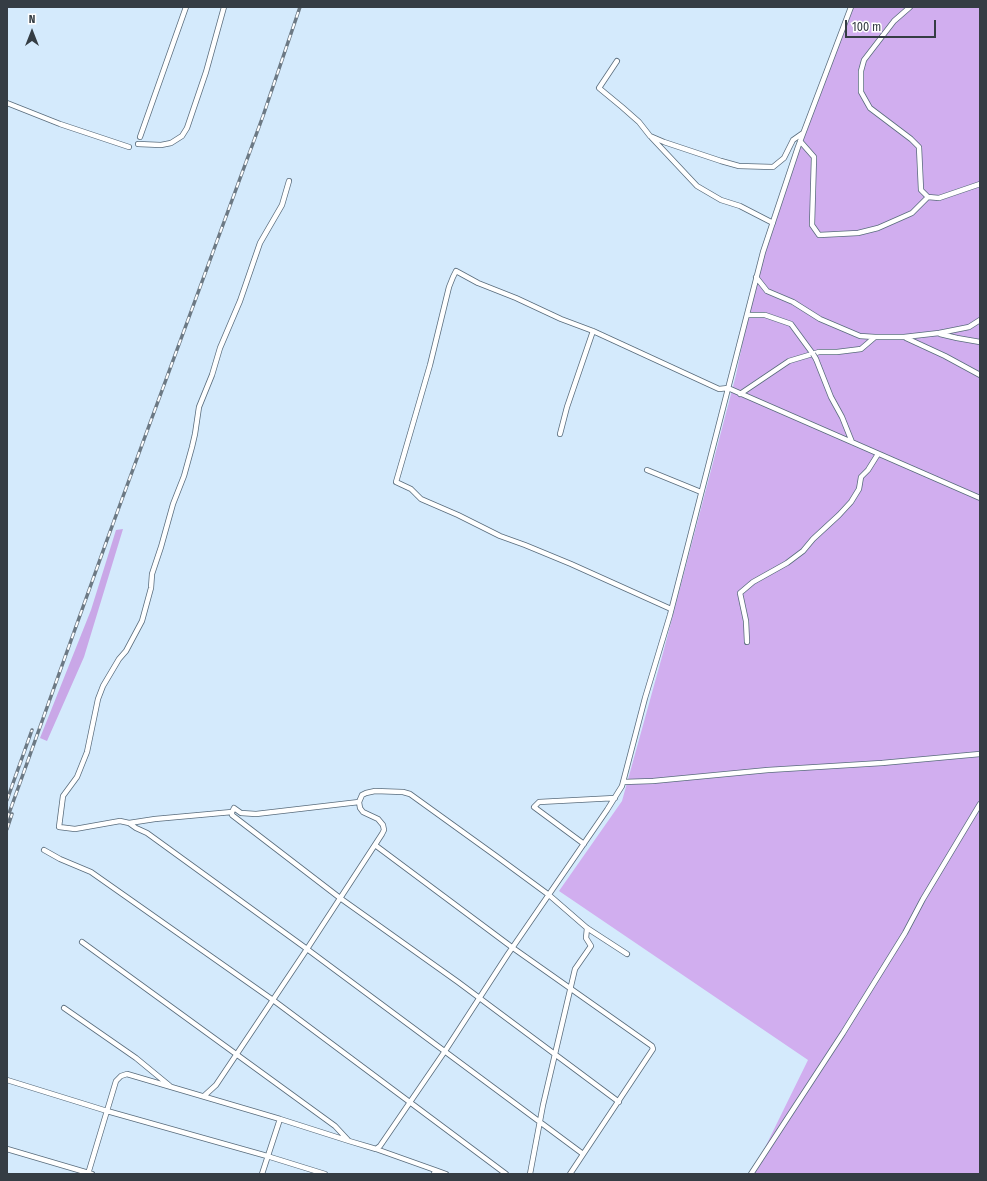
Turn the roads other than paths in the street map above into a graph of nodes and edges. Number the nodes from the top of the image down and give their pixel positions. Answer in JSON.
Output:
{"nodes":[{"id":1,"x":186,"y":7,"type":"edge"},
{"id":2,"x":224,"y":7,"type":"edge"},
{"id":3,"x":851,"y":7,"type":"edge"},
{"id":4,"x":910,"y":7,"type":"edge"},
{"id":5,"x":617,"y":61,"type":"dead end"},
{"id":6,"x":7,"y":103,"type":"edge"},
{"id":7,"x":804,"y":132,"type":"junction"},
{"id":8,"x":650,"y":136,"type":"junction"},
{"id":9,"x":140,"y":137,"type":"dead end"},
{"id":10,"x":800,"y":141,"type":"junction"},
{"id":11,"x":138,"y":144,"type":"dead end"},
{"id":12,"x":129,"y":147,"type":"dead end"},
{"id":13,"x":289,"y":181,"type":"dead end"},
{"id":14,"x":980,"y":184,"type":"edge"},
{"id":15,"x":928,"y":197,"type":"junction"},
{"id":16,"x":773,"y":223,"type":"junction"},
{"id":17,"x":756,"y":277,"type":"junction"},
{"id":18,"x":747,"y":315,"type":"junction"},
{"id":19,"x":980,"y":320,"type":"edge"},
{"id":20,"x":593,"y":331,"type":"junction"},
{"id":21,"x":939,"y":333,"type":"junction"},
{"id":22,"x":875,"y":337,"type":"junction"},
{"id":23,"x":904,"y":337,"type":"junction"},
{"id":24,"x":980,"y":342,"type":"edge"},
{"id":25,"x":980,"y":376,"type":"edge"},
{"id":26,"x":728,"y":388,"type":"junction"},
{"id":27,"x":740,"y":394,"type":"junction"},
{"id":28,"x":560,"y":434,"type":"dead end"},
{"id":29,"x":852,"y":442,"type":"junction"},
{"id":30,"x":878,"y":454,"type":"junction"},
{"id":31,"x":647,"y":470,"type":"dead end"},
{"id":32,"x":701,"y":492,"type":"junction"},
{"id":33,"x":980,"y":498,"type":"edge"},
{"id":34,"x":671,"y":609,"type":"junction"},
{"id":35,"x":747,"y":642,"type":"dead end"},
{"id":36,"x":980,"y":754,"type":"edge"},
{"id":37,"x":623,"y":782,"type":"junction"},
{"id":38,"x":615,"y":798,"type":"junction"},
{"id":39,"x":359,"y":802,"type":"junction"},
{"id":40,"x":980,"y":804,"type":"edge"},
{"id":41,"x":232,"y":812,"type":"junction"},
{"id":42,"x":129,"y":823,"type":"junction"},
{"id":43,"x":584,"y":844,"type":"junction"},
{"id":44,"x":375,"y":845,"type":"junction"},
{"id":45,"x":44,"y":850,"type":"dead end"},
{"id":46,"x":549,"y":896,"type":"junction"},
{"id":47,"x":340,"y":898,"type":"junction"},
{"id":48,"x":588,"y":928,"type":"junction"},
{"id":49,"x":82,"y":942,"type":"dead end"},
{"id":50,"x":513,"y":948,"type":"junction"},
{"id":51,"x":307,"y":949,"type":"junction"},
{"id":52,"x":627,"y":954,"type":"dead end"},
{"id":53,"x":570,"y":988,"type":"junction"},
{"id":54,"x":480,"y":999,"type":"junction"},
{"id":55,"x":272,"y":1000,"type":"junction"},
{"id":56,"x":64,"y":1008,"type":"dead end"},
{"id":57,"x":445,"y":1051,"type":"junction"},
{"id":58,"x":237,"y":1054,"type":"junction"},
{"id":59,"x":555,"y":1055,"type":"junction"},
{"id":60,"x":7,"y":1080,"type":"edge"},
{"id":61,"x":171,"y":1087,"type":"junction"},
{"id":62,"x":204,"y":1096,"type":"junction"},
{"id":63,"x":411,"y":1102,"type":"junction"},
{"id":64,"x":619,"y":1102,"type":"junction"},
{"id":65,"x":107,"y":1111,"type":"junction"},
{"id":66,"x":280,"y":1119,"type":"junction"},
{"id":67,"x":540,"y":1122,"type":"junction"},
{"id":68,"x":349,"y":1141,"type":"junction"},
{"id":69,"x":7,"y":1148,"type":"edge"},
{"id":70,"x":376,"y":1148,"type":"junction"},
{"id":71,"x":583,"y":1154,"type":"junction"},
{"id":72,"x":268,"y":1156,"type":"junction"},
{"id":73,"x":435,"y":1172,"type":"edge"},
{"id":74,"x":90,"y":1174,"type":"edge"},
{"id":75,"x":262,"y":1174,"type":"edge"},
{"id":76,"x":324,"y":1174,"type":"edge"},
{"id":77,"x":446,"y":1174,"type":"edge"},
{"id":78,"x":506,"y":1174,"type":"edge"},
{"id":79,"x":530,"y":1174,"type":"edge"},
{"id":80,"x":570,"y":1174,"type":"edge"},
{"id":81,"x":751,"y":1174,"type":"edge"}],
"edges":[{"from":1,"to":9,"type":"street"},
{"from":2,"to":11,"type":"street"},
{"from":3,"to":7,"type":"street"},
{"from":4,"to":15,"type":"street"},
{"from":5,"to":8,"type":"street"},
{"from":6,"to":12,"type":"street"},
{"from":7,"to":8,"type":"street"},
{"from":7,"to":10,"type":"street"},
{"from":8,"to":16,"type":"street"},
{"from":10,"to":15,"type":"street"},
{"from":10,"to":16,"type":"street"},
{"from":13,"to":42,"type":"street"},
{"from":14,"to":15,"type":"street"},
{"from":16,"to":17,"type":"street"},
{"from":17,"to":18,"type":"street"},
{"from":17,"to":22,"type":"street"},
{"from":18,"to":26,"type":"street"},
{"from":18,"to":29,"type":"street","bridge":true},
{"from":19,"to":21,"type":"street"},
{"from":20,"to":26,"type":"street"},
{"from":20,"to":28,"type":"street"},
{"from":20,"to":34,"type":"street"},
{"from":21,"to":23,"type":"street"},
{"from":21,"to":24,"type":"street"},
{"from":22,"to":23,"type":"street"},
{"from":22,"to":27,"type":"street"},
{"from":23,"to":25,"type":"street"},
{"from":26,"to":27,"type":"street"},
{"from":26,"to":32,"type":"street"},
{"from":27,"to":29,"type":"street"},
{"from":29,"to":30,"type":"street"},
{"from":30,"to":33,"type":"street"},
{"from":30,"to":35,"type":"street"},
{"from":31,"to":32,"type":"street"},
{"from":32,"to":34,"type":"street"},
{"from":34,"to":37,"type":"street"},
{"from":36,"to":37,"type":"street"},
{"from":37,"to":38,"type":"street"},
{"from":38,"to":43,"type":"street"},
{"from":38,"to":43,"type":"street"},
{"from":39,"to":41,"type":"street"},
{"from":39,"to":44,"type":"street"},
{"from":39,"to":46,"type":"street"},
{"from":40,"to":81,"type":"street"},
{"from":41,"to":42,"type":"street"},
{"from":41,"to":47,"type":"street"},
{"from":42,"to":51,"type":"street"},
{"from":43,"to":46,"type":"street"},
{"from":44,"to":47,"type":"street"},
{"from":44,"to":50,"type":"street"},
{"from":45,"to":55,"type":"street"},
{"from":46,"to":48,"type":"street"},
{"from":46,"to":50,"type":"street"},
{"from":47,"to":51,"type":"street"},
{"from":47,"to":54,"type":"street"},
{"from":48,"to":52,"type":"street"},
{"from":48,"to":53,"type":"street"},
{"from":49,"to":58,"type":"street"},
{"from":50,"to":53,"type":"street"},
{"from":50,"to":54,"type":"street"},
{"from":51,"to":55,"type":"street"},
{"from":51,"to":57,"type":"street"},
{"from":53,"to":59,"type":"street"},
{"from":53,"to":64,"type":"street"},
{"from":54,"to":57,"type":"street"},
{"from":54,"to":59,"type":"street"},
{"from":55,"to":58,"type":"street"},
{"from":55,"to":63,"type":"street"},
{"from":56,"to":61,"type":"street"},
{"from":57,"to":63,"type":"street"},
{"from":57,"to":67,"type":"street"},
{"from":58,"to":62,"type":"street"},
{"from":58,"to":68,"type":"street"},
{"from":59,"to":64,"type":"street"},
{"from":59,"to":67,"type":"street"},
{"from":60,"to":65,"type":"street"},
{"from":61,"to":62,"type":"street"},
{"from":61,"to":65,"type":"street"},
{"from":62,"to":66,"type":"street"},
{"from":63,"to":70,"type":"street"},
{"from":63,"to":78,"type":"street"},
{"from":64,"to":71,"type":"street"},
{"from":65,"to":72,"type":"street"},
{"from":65,"to":74,"type":"street"},
{"from":66,"to":68,"type":"street"},
{"from":66,"to":72,"type":"street"},
{"from":67,"to":71,"type":"street"},
{"from":67,"to":79,"type":"street"},
{"from":68,"to":70,"type":"street"},
{"from":69,"to":74,"type":"street"},
{"from":70,"to":73,"type":"street"},
{"from":71,"to":80,"type":"street"},
{"from":72,"to":75,"type":"street"},
{"from":72,"to":76,"type":"street"},
{"from":73,"to":77,"type":"street"}]}
